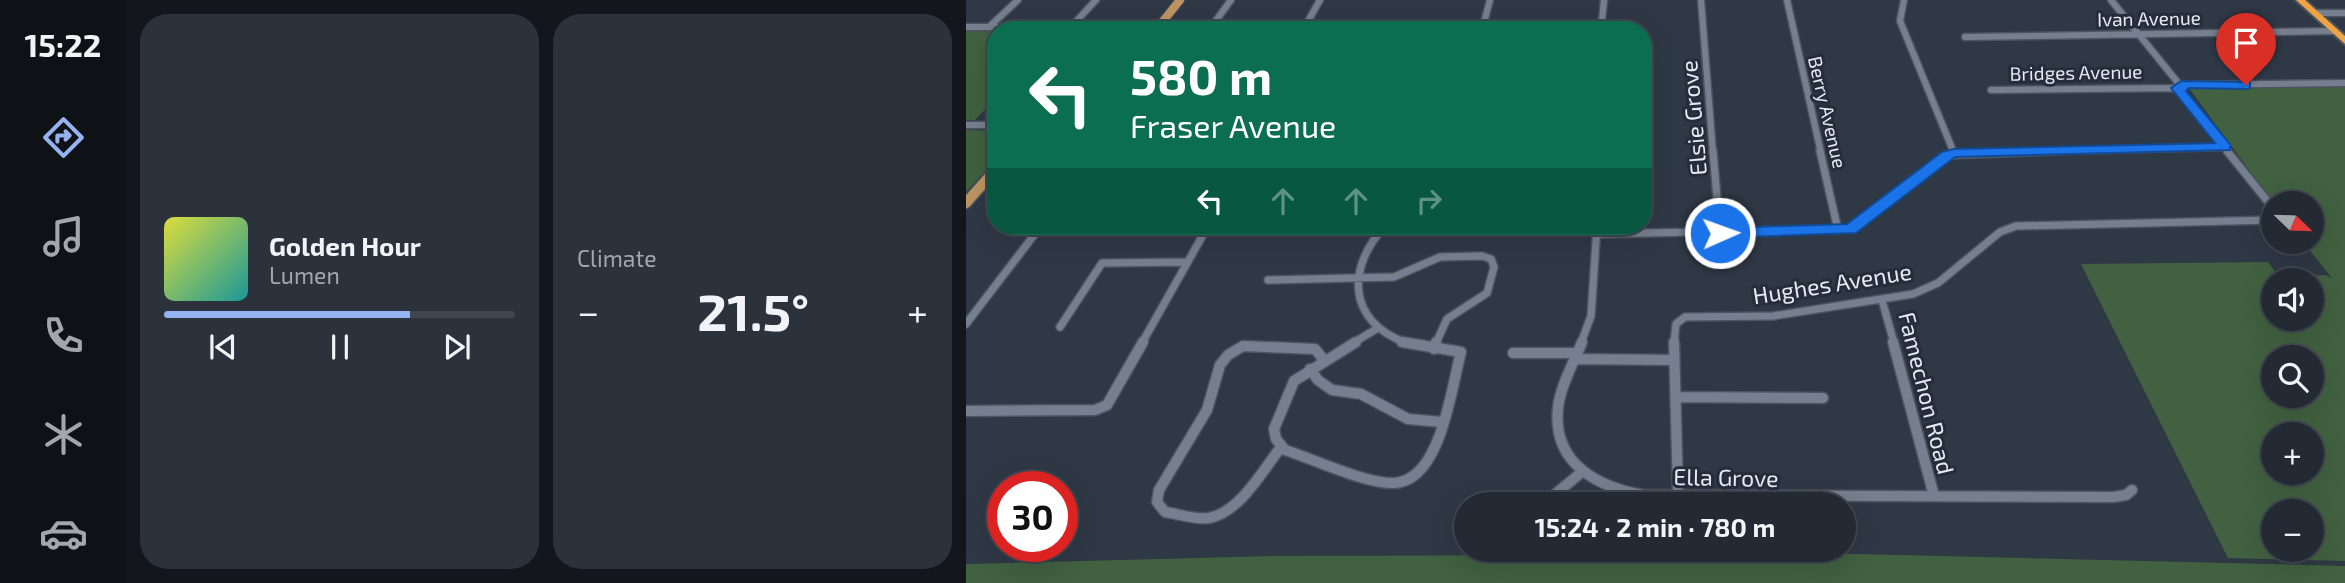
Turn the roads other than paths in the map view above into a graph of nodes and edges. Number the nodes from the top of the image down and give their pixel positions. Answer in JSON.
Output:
{"nodes":[{"id":1,"x":1018,"y":0,"type":"edge"},
{"id":2,"x":1097,"y":0,"type":"edge"},
{"id":3,"x":1180,"y":0,"type":"edge"},
{"id":4,"x":1231,"y":0,"type":"edge"},
{"id":5,"x":1320,"y":0,"type":"edge"},
{"id":6,"x":1490,"y":0,"type":"edge"},
{"id":7,"x":1604,"y":0,"type":"edge"},
{"id":8,"x":1702,"y":0,"type":"edge"},
{"id":9,"x":1787,"y":0,"type":"edge"},
{"id":10,"x":1904,"y":0,"type":"edge"},
{"id":11,"x":2111,"y":0,"type":"edge"},
{"id":12,"x":2300,"y":0,"type":"edge"},
{"id":13,"x":2315,"y":13,"type":"junction"},
{"id":14,"x":2345,"y":13,"type":"edge"},
{"id":15,"x":995,"y":21,"type":"edge"},
{"id":16,"x":1077,"y":21,"type":"edge"},
{"id":17,"x":1163,"y":21,"type":"edge"},
{"id":18,"x":1216,"y":21,"type":"edge"},
{"id":19,"x":1308,"y":21,"type":"edge"},
{"id":20,"x":1484,"y":21,"type":"edge"},
{"id":21,"x":1602,"y":21,"type":"edge"},
{"id":22,"x":966,"y":27,"type":"edge"},
{"id":23,"x":987,"y":27,"type":"edge"},
{"id":24,"x":2334,"y":31,"type":"junction"},
{"id":25,"x":2137,"y":34,"type":"junction"},
{"id":26,"x":1965,"y":37,"type":"dead end"},
{"id":27,"x":2345,"y":41,"type":"edge"},
{"id":28,"x":2345,"y":83,"type":"edge"},
{"id":29,"x":2178,"y":86,"type":"junction"},
{"id":30,"x":1991,"y":90,"type":"dead end"},
{"id":31,"x":966,"y":125,"type":"edge"},
{"id":32,"x":987,"y":125,"type":"edge"},
{"id":33,"x":2225,"y":147,"type":"junction"},
{"id":34,"x":1954,"y":153,"type":"junction"},
{"id":35,"x":987,"y":179,"type":"edge"},
{"id":36,"x":2261,"y":193,"type":"edge"},
{"id":37,"x":966,"y":203,"type":"edge"},
{"id":38,"x":2261,"y":220,"type":"edge"},
{"id":39,"x":1838,"y":230,"type":"junction"},
{"id":40,"x":1652,"y":231,"type":"edge"},
{"id":41,"x":1720,"y":233,"type":"junction"},
{"id":42,"x":1034,"y":235,"type":"edge"},
{"id":43,"x":1203,"y":235,"type":"edge"},
{"id":44,"x":1376,"y":235,"type":"edge"},
{"id":45,"x":1597,"y":235,"type":"edge"},
{"id":46,"x":1188,"y":262,"type":"junction"},
{"id":47,"x":1268,"y":279,"type":"dead end"},
{"id":48,"x":1357,"y":279,"type":"junction"},
{"id":49,"x":1882,"y":300,"type":"junction"},
{"id":50,"x":966,"y":324,"type":"edge"},
{"id":51,"x":1060,"y":327,"type":"dead end"},
{"id":52,"x":1378,"y":328,"type":"junction"},
{"id":53,"x":1434,"y":349,"type":"junction"},
{"id":54,"x":1513,"y":353,"type":"dead end"},
{"id":55,"x":1577,"y":356,"type":"junction"},
{"id":56,"x":1674,"y":359,"type":"junction"},
{"id":57,"x":1324,"y":360,"type":"junction"},
{"id":58,"x":1310,"y":369,"type":"junction"},
{"id":59,"x":1676,"y":397,"type":"junction"},
{"id":60,"x":1823,"y":398,"type":"dead end"},
{"id":61,"x":966,"y":411,"type":"edge"},
{"id":62,"x":1442,"y":422,"type":"junction"},
{"id":63,"x":1282,"y":446,"type":"junction"},
{"id":64,"x":1583,"y":471,"type":"junction"},
{"id":65,"x":2132,"y":490,"type":"dead end"},
{"id":66,"x":1558,"y":492,"type":"edge"},
{"id":67,"x":1627,"y":492,"type":"edge"},
{"id":68,"x":1678,"y":492,"type":"edge"},
{"id":69,"x":1856,"y":496,"type":"edge"},
{"id":70,"x":1934,"y":496,"type":"junction"}],
"edges":[{"from":1,"to":15,"type":"street"},
{"from":2,"to":16,"type":"street"},
{"from":3,"to":17,"type":"main road"},
{"from":4,"to":18,"type":"street"},
{"from":5,"to":19,"type":"street"},
{"from":6,"to":20,"type":"street"},
{"from":7,"to":21,"type":"street"},
{"from":8,"to":41,"type":"street","name":"Elsie Grove"},
{"from":9,"to":39,"type":"street","name":"Berry Avenue"},
{"from":10,"to":34,"type":"street"},
{"from":11,"to":25,"type":"street"},
{"from":12,"to":13,"type":"highway"},
{"from":13,"to":14,"type":"street"},
{"from":13,"to":24,"type":"highway"},
{"from":22,"to":23,"type":"street"},
{"from":24,"to":25,"type":"street","name":"Ivan Avenue"},
{"from":24,"to":27,"type":"highway"},
{"from":25,"to":26,"type":"street","name":"Ivan Avenue"},
{"from":25,"to":29,"type":"street"},
{"from":28,"to":29,"type":"street","name":"Bridges Avenue"},
{"from":29,"to":30,"type":"street","name":"Bridges Avenue"},
{"from":29,"to":33,"type":"street"},
{"from":31,"to":32,"type":"street"},
{"from":33,"to":34,"type":"street"},
{"from":33,"to":36,"type":"street"},
{"from":34,"to":39,"type":"street"},
{"from":35,"to":37,"type":"main road"},
{"from":38,"to":49,"type":"street","name":"Hughes Avenue"},
{"from":39,"to":41,"type":"street"},
{"from":40,"to":41,"type":"street"},
{"from":42,"to":50,"type":"street"},
{"from":43,"to":46,"type":"street"},
{"from":44,"to":48,"type":"street"},
{"from":45,"to":55,"type":"street","name":"Ella Grove"},
{"from":46,"to":51,"type":"street"},
{"from":46,"to":61,"type":"street"},
{"from":47,"to":48,"type":"street"},
{"from":48,"to":52,"type":"street"},
{"from":48,"to":53,"type":"street"},
{"from":49,"to":56,"type":"street","name":"Hughes Avenue"},
{"from":49,"to":70,"type":"street","name":"Famechon Road"},
{"from":52,"to":53,"type":"street"},
{"from":52,"to":57,"type":"street"},
{"from":53,"to":62,"type":"street"},
{"from":54,"to":55,"type":"street"},
{"from":55,"to":56,"type":"street"},
{"from":55,"to":64,"type":"street","name":"Ella Grove"},
{"from":56,"to":59,"type":"street","name":"Hughes Avenue"},
{"from":57,"to":58,"type":"street"},
{"from":57,"to":63,"type":"street"},
{"from":58,"to":62,"type":"street"},
{"from":58,"to":63,"type":"street"},
{"from":59,"to":60,"type":"street"},
{"from":59,"to":68,"type":"street","name":"Hughes Avenue"},
{"from":62,"to":63,"type":"street"},
{"from":64,"to":66,"type":"street"},
{"from":64,"to":67,"type":"street","name":"Ella Grove"},
{"from":65,"to":70,"type":"street","name":"Ella Grove"},
{"from":69,"to":70,"type":"street","name":"Ella Grove"}]}
